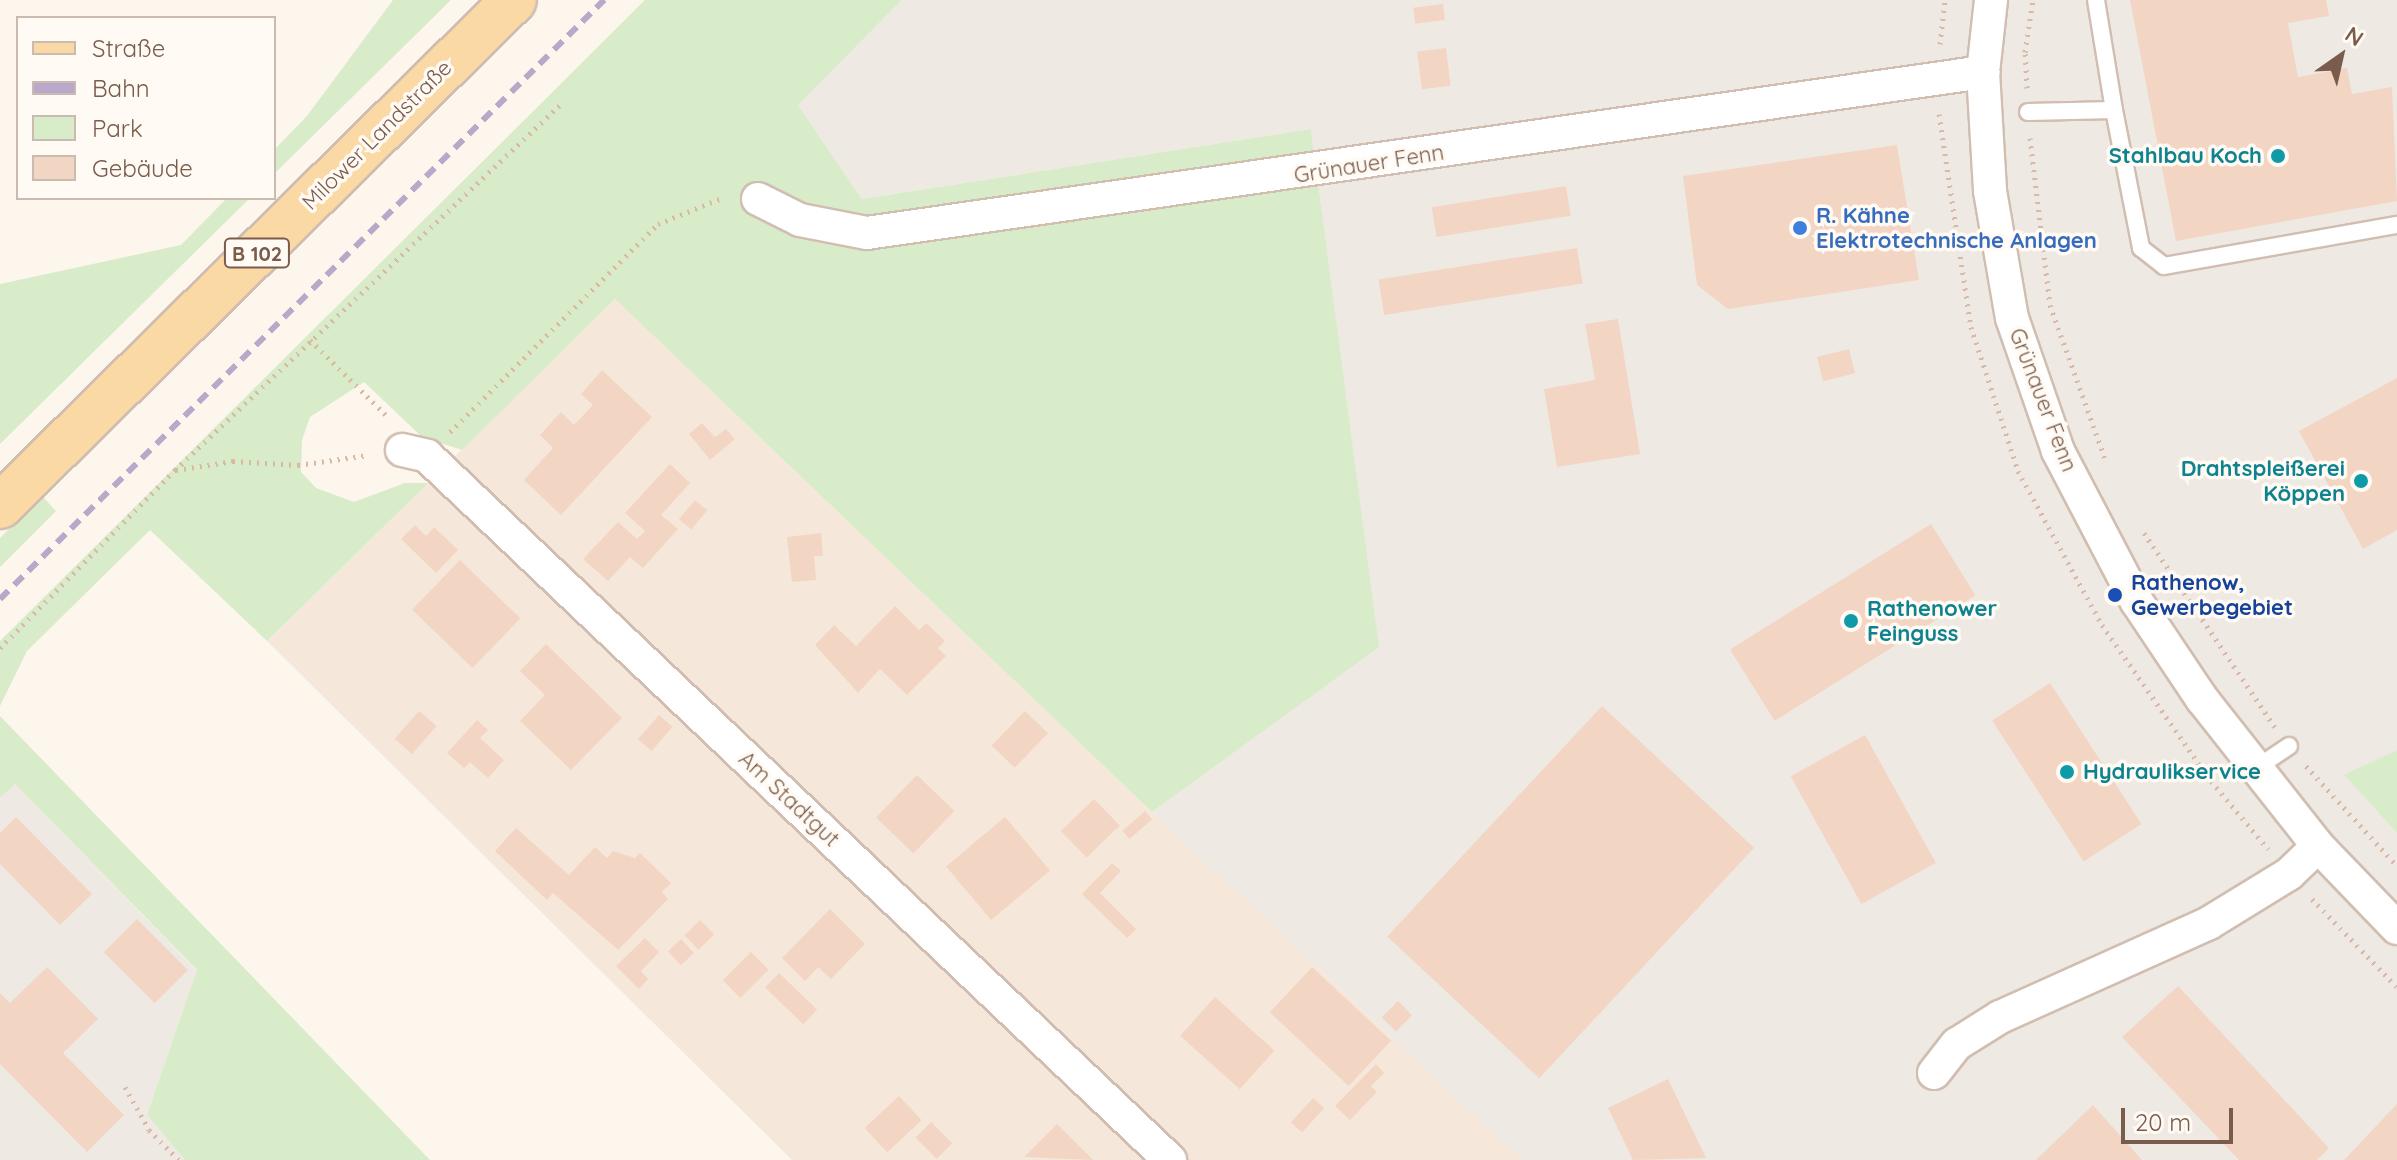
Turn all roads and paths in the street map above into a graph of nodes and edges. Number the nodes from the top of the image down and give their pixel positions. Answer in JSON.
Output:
{"nodes":[{"id":1,"x":514,"y":0,"type":"edge"},
{"id":2,"x":1991,"y":0,"type":"edge"},
{"id":3,"x":2033,"y":0,"type":"edge"},
{"id":4,"x":2096,"y":0,"type":"edge"},
{"id":5,"x":1983,"y":72,"type":"junction"},
{"id":6,"x":561,"y":104,"type":"dead end"},
{"id":7,"x":2114,"y":110,"type":"junction"},
{"id":8,"x":2028,"y":112,"type":"junction"},
{"id":9,"x":758,"y":199,"type":"joint"},
{"id":10,"x":2397,"y":225,"type":"edge"},
{"id":11,"x":310,"y":340,"type":"junction"},
{"id":12,"x":414,"y":453,"type":"junction"},
{"id":13,"x":2108,"y":465,"type":"dead end"},
{"id":14,"x":175,"y":470,"type":"junction"},
{"id":15,"x":0,"y":506,"type":"edge"},
{"id":16,"x":2135,"y":519,"type":"dead end"},
{"id":17,"x":0,"y":648,"type":"edge"},
{"id":18,"x":2289,"y":746,"type":"junction"},
{"id":19,"x":2255,"y":769,"type":"junction"},
{"id":20,"x":2318,"y":846,"type":"junction"},
{"id":21,"x":2397,"y":866,"type":"edge"},
{"id":22,"x":2397,"y":928,"type":"edge"},
{"id":23,"x":1934,"y":1073,"type":"dead end"},
{"id":24,"x":125,"y":1087,"type":"dead end"},
{"id":25,"x":179,"y":1160,"type":"edge"},
{"id":26,"x":1170,"y":1160,"type":"edge"}],
"edges":[{"from":1,"to":15,"type":"main road","name":"Milower Landstraße","number":"B 102"},
{"from":2,"to":5,"type":"street","name":"Grünauer Fenn"},
{"from":3,"to":8,"type":"path"},
{"from":4,"to":7,"type":"lane"},
{"from":5,"to":9,"type":"street","name":"Grünauer Fenn"},
{"from":5,"to":19,"type":"street","name":"Grünauer Fenn"},
{"from":6,"to":11,"type":"path"},
{"from":7,"to":8,"type":"lane"},
{"from":7,"to":10,"type":"lane"},
{"from":8,"to":13,"type":"path"},
{"from":9,"to":12,"type":"path"},
{"from":11,"to":12,"type":"path"},
{"from":11,"to":14,"type":"path"},
{"from":12,"to":14,"type":"path"},
{"from":12,"to":26,"type":"street","name":"Am Stadtgut"},
{"from":14,"to":17,"type":"path"},
{"from":16,"to":18,"type":"path"},
{"from":18,"to":19,"type":"lane"},
{"from":18,"to":21,"type":"path"},
{"from":19,"to":20,"type":"street","name":"Grünauer Fenn"},
{"from":20,"to":22,"type":"street","name":"Grünauer Fenn"},
{"from":20,"to":23,"type":"street"},
{"from":24,"to":25,"type":"path"}]}
